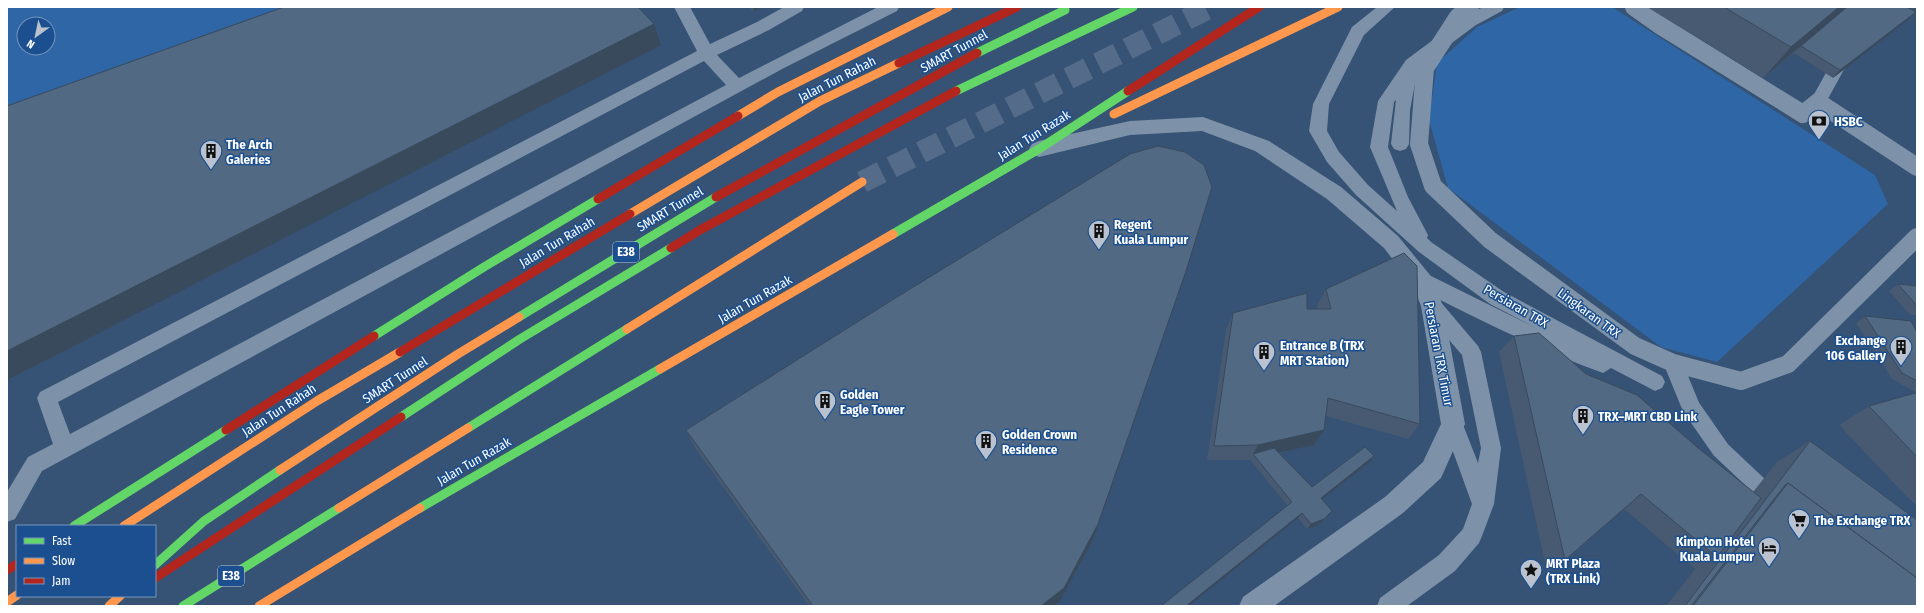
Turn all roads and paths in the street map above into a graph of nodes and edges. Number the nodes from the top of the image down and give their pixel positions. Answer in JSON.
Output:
{"nodes":[{"id":1,"x":682,"y":7,"type":"edge"},
{"id":2,"x":796,"y":7,"type":"edge"},
{"id":3,"x":891,"y":7,"type":"edge"},
{"id":4,"x":948,"y":7,"type":"edge"},
{"id":5,"x":1017,"y":7,"type":"edge"},
{"id":6,"x":1133,"y":7,"type":"edge"},
{"id":7,"x":1259,"y":7,"type":"edge"},
{"id":8,"x":1338,"y":7,"type":"edge"},
{"id":9,"x":1387,"y":7,"type":"edge"},
{"id":10,"x":1470,"y":7,"type":"edge"},
{"id":11,"x":1496,"y":7,"type":"edge"},
{"id":12,"x":1634,"y":7,"type":"edge"},
{"id":13,"x":1065,"y":10,"type":"dead end"},
{"id":14,"x":1850,"y":45,"type":"edge"},
{"id":15,"x":706,"y":53,"type":"junction"},
{"id":16,"x":1412,"y":64,"type":"junction"},
{"id":17,"x":737,"y":86,"type":"junction"},
{"id":18,"x":1818,"y":102,"type":"junction"},
{"id":19,"x":1400,"y":144,"type":"dead end"},
{"id":20,"x":1039,"y":149,"type":"junction"},
{"id":21,"x":1917,"y":167,"type":"edge"},
{"id":22,"x":862,"y":182,"type":"tunnel mouth"},
{"id":23,"x":1917,"y":237,"type":"edge"},
{"id":24,"x":1425,"y":246,"type":"junction"},
{"id":25,"x":1422,"y":281,"type":"junction"},
{"id":26,"x":1432,"y":306,"type":"junction"},
{"id":27,"x":1673,"y":363,"type":"junction"},
{"id":28,"x":1453,"y":424,"type":"junction"},
{"id":29,"x":65,"y":448,"type":"junction"},
{"id":30,"x":1483,"y":504,"type":"junction"},
{"id":31,"x":1787,"y":510,"type":"edge"},
{"id":32,"x":7,"y":512,"type":"edge"},
{"id":33,"x":76,"y":525,"type":"edge"},
{"id":34,"x":126,"y":525,"type":"edge"},
{"id":35,"x":156,"y":564,"type":"edge"},
{"id":36,"x":16,"y":565,"type":"edge"},
{"id":37,"x":7,"y":570,"type":"edge"},
{"id":38,"x":156,"y":577,"type":"edge"},
{"id":39,"x":16,"y":596,"type":"edge"},
{"id":40,"x":119,"y":597,"type":"edge"},
{"id":41,"x":126,"y":597,"type":"edge"},
{"id":42,"x":7,"y":602,"type":"edge"},
{"id":43,"x":109,"y":606,"type":"edge"},
{"id":44,"x":113,"y":606,"type":"edge"},
{"id":45,"x":183,"y":606,"type":"edge"},
{"id":46,"x":259,"y":606,"type":"edge"},
{"id":47,"x":1252,"y":606,"type":"edge"},
{"id":48,"x":1388,"y":606,"type":"edge"}],
"edges":[{"from":1,"to":15,"type":"lane"},
{"from":2,"to":15,"type":"lane"},
{"from":3,"to":17,"type":"lane"},
{"from":4,"to":33,"type":"main road"},
{"from":5,"to":34,"type":"main road","name":"Jalan Tun Rahah","bridge":true},
{"from":6,"to":38,"type":"main road"},
{"from":7,"to":20,"type":"main road","name":"Jalan Tun Razak"},
{"from":8,"to":20,"type":"main road"},
{"from":9,"to":24,"type":"lane","name":"Persiaran TRX"},
{"from":10,"to":27,"type":"lane","name":"Lingkaran TRX","bridge":true},
{"from":11,"to":16,"type":"lane"},
{"from":12,"to":18,"type":"lane","bridge":true},
{"from":13,"to":35,"type":"main road","name":"SMART Tunnel","number":"E38"},
{"from":14,"to":18,"type":"lane"},
{"from":15,"to":17,"type":"lane"},
{"from":15,"to":29,"type":"lane"},
{"from":16,"to":19,"type":"lane"},
{"from":16,"to":24,"type":"lane"},
{"from":17,"to":29,"type":"lane"},
{"from":18,"to":21,"type":"lane","bridge":true},
{"from":20,"to":25,"type":"street","name":"Persiaran TRX Timur"},
{"from":20,"to":46,"type":"main road","name":"Jalan Tun Razak"},
{"from":22,"to":45,"type":"main road","number":"E38"},
{"from":23,"to":27,"type":"lane","name":"Lingkaran TRX","bridge":true},
{"from":24,"to":25,"type":"lane","name":"Persiaran TRX"},
{"from":25,"to":26,"type":"street","name":"Persiaran TRX Timur"},
{"from":26,"to":28,"type":"street","name":"Persiaran TRX Timur"},
{"from":26,"to":30,"type":"lane"},
{"from":27,"to":31,"type":"lane","bridge":true},
{"from":28,"to":30,"type":"lane"},
{"from":28,"to":47,"type":"street","name":"Persiaran TRX Timur"},
{"from":29,"to":32,"type":"lane"},
{"from":30,"to":48,"type":"lane"},
{"from":36,"to":37,"type":"main road"},
{"from":39,"to":42,"type":"main road"},
{"from":40,"to":43,"type":"main road"},
{"from":41,"to":44,"type":"main road"}]}
